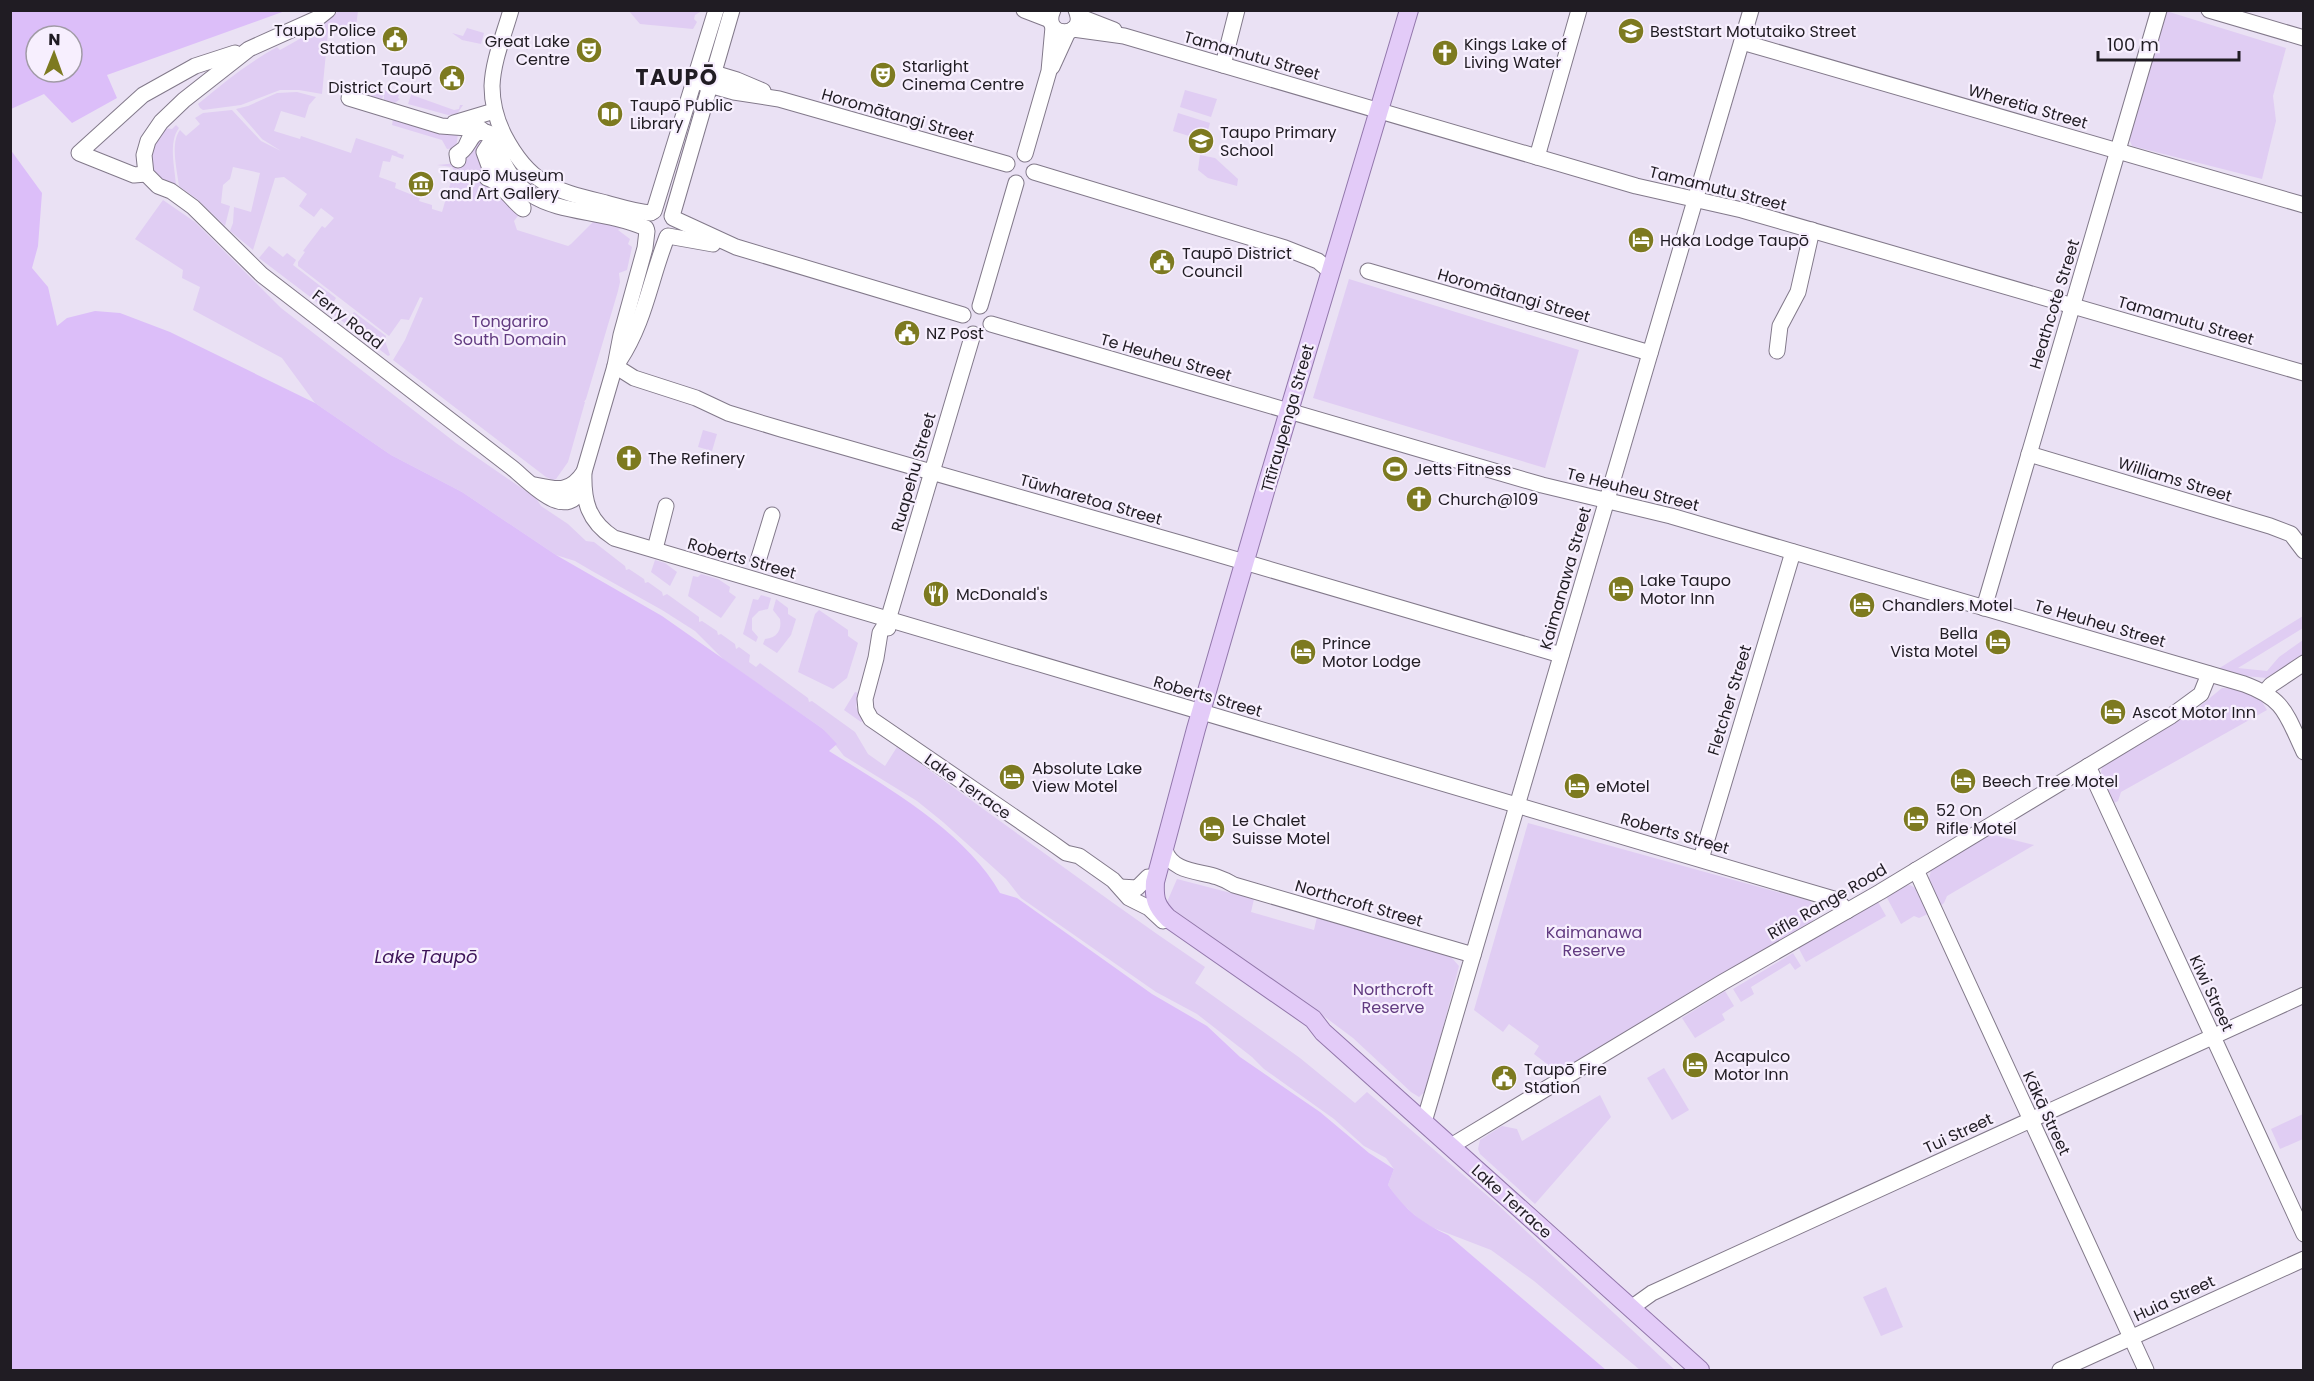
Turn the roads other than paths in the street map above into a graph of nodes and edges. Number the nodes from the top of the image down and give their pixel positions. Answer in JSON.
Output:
{"nodes":[{"id":1,"x":328,"y":10,"type":"edge"},
{"id":2,"x":511,"y":10,"type":"edge"},
{"id":3,"x":716,"y":10,"type":"edge"},
{"id":4,"x":732,"y":10,"type":"edge"},
{"id":5,"x":1024,"y":10,"type":"edge"},
{"id":6,"x":1237,"y":10,"type":"edge"},
{"id":7,"x":1409,"y":10,"type":"edge"},
{"id":8,"x":1580,"y":10,"type":"edge"},
{"id":9,"x":1751,"y":10,"type":"edge"},
{"id":10,"x":2159,"y":10,"type":"edge"},
{"id":11,"x":2209,"y":10,"type":"edge"},
{"id":12,"x":1052,"y":19,"type":"edge"},
{"id":13,"x":1074,"y":22,"type":"edge"},
{"id":14,"x":2304,"y":38,"type":"edge"},
{"id":15,"x":1742,"y":42,"type":"junction"},
{"id":16,"x":249,"y":49,"type":"junction"},
{"id":17,"x":1223,"y":65,"type":"junction"},
{"id":18,"x":1049,"y":71,"type":"junction"},
{"id":19,"x":697,"y":75,"type":"junction"},
{"id":20,"x":712,"y":79,"type":"junction"},
{"id":21,"x":349,"y":98,"type":"dead end"},
{"id":22,"x":1380,"y":111,"type":"junction"},
{"id":23,"x":495,"y":122,"type":"junction"},
{"id":24,"x":2118,"y":151,"type":"junction"},
{"id":25,"x":1025,"y":154,"type":"junction"},
{"id":26,"x":1537,"y":157,"type":"junction"},
{"id":27,"x":458,"y":160,"type":"joint"},
{"id":28,"x":1007,"y":164,"type":"junction"},
{"id":29,"x":1034,"y":172,"type":"junction"},
{"id":30,"x":146,"y":174,"type":"junction"},
{"id":31,"x":1016,"y":183,"type":"junction"},
{"id":32,"x":1695,"y":200,"type":"junction"},
{"id":33,"x":2304,"y":205,"type":"edge"},
{"id":34,"x":673,"y":217,"type":"junction"},
{"id":35,"x":650,"y":221,"type":"junction"},
{"id":36,"x":1812,"y":230,"type":"junction"},
{"id":37,"x":668,"y":237,"type":"junction"},
{"id":38,"x":1339,"y":246,"type":"junction"},
{"id":39,"x":736,"y":247,"type":"junction"},
{"id":40,"x":1286,"y":248,"type":"junction"},
{"id":41,"x":1368,"y":271,"type":"dead end"},
{"id":42,"x":1331,"y":272,"type":"junction"},
{"id":43,"x":981,"y":306,"type":"junction"},
{"id":44,"x":2072,"y":306,"type":"junction"},
{"id":45,"x":963,"y":315,"type":"junction"},
{"id":46,"x":990,"y":324,"type":"junction"},
{"id":47,"x":973,"y":334,"type":"junction"},
{"id":48,"x":1777,"y":351,"type":"dead end"},
{"id":49,"x":1650,"y":353,"type":"junction"},
{"id":50,"x":615,"y":366,"type":"junction"},
{"id":51,"x":2304,"y":374,"type":"edge"},
{"id":52,"x":1289,"y":412,"type":"junction"},
{"id":53,"x":2029,"y":454,"type":"junction"},
{"id":54,"x":584,"y":472,"type":"junction"},
{"id":55,"x":932,"y":472,"type":"junction"},
{"id":56,"x":536,"y":485,"type":"junction"},
{"id":57,"x":582,"y":488,"type":"junction"},
{"id":58,"x":1608,"y":500,"type":"junction"},
{"id":59,"x":666,"y":506,"type":"dead end"},
{"id":60,"x":772,"y":514,"type":"dead end"},
{"id":61,"x":655,"y":549,"type":"dead end"},
{"id":62,"x":2304,"y":551,"type":"edge"},
{"id":63,"x":1793,"y":552,"type":"junction"},
{"id":64,"x":758,"y":561,"type":"dead end"},
{"id":65,"x":1245,"y":562,"type":"junction"},
{"id":66,"x":1984,"y":608,"type":"junction"},
{"id":67,"x":888,"y":620,"type":"junction"},
{"id":68,"x":1561,"y":656,"type":"junction"},
{"id":69,"x":2304,"y":663,"type":"edge"},
{"id":70,"x":2209,"y":674,"type":"junction"},
{"id":71,"x":2265,"y":692,"type":"junction"},
{"id":72,"x":1201,"y":713,"type":"junction"},
{"id":73,"x":872,"y":719,"type":"joint"},
{"id":74,"x":2304,"y":752,"type":"edge"},
{"id":75,"x":2088,"y":766,"type":"junction"},
{"id":76,"x":1517,"y":806,"type":"junction"},
{"id":77,"x":1169,"y":828,"type":"junction"},
{"id":78,"x":1165,"y":850,"type":"junction"},
{"id":79,"x":1066,"y":853,"type":"junction"},
{"id":80,"x":1701,"y":859,"type":"junction"},
{"id":81,"x":1916,"y":870,"type":"junction"},
{"id":82,"x":1152,"y":880,"type":"junction"},
{"id":83,"x":1234,"y":885,"type":"junction"},
{"id":84,"x":1120,"y":887,"type":"junction"},
{"id":85,"x":1144,"y":905,"type":"junction"},
{"id":86,"x":1847,"y":911,"type":"junction"},
{"id":87,"x":1154,"y":922,"type":"junction"},
{"id":88,"x":1473,"y":955,"type":"junction"},
{"id":89,"x":1227,"y":958,"type":"junction"},
{"id":90,"x":2304,"y":994,"type":"edge"},
{"id":91,"x":1323,"y":1032,"type":"junction"},
{"id":92,"x":2212,"y":1036,"type":"junction"},
{"id":93,"x":2031,"y":1120,"type":"junction"},
{"id":94,"x":1424,"y":1122,"type":"junction"},
{"id":95,"x":1451,"y":1146,"type":"junction"},
{"id":96,"x":2304,"y":1234,"type":"edge"},
{"id":97,"x":2304,"y":1259,"type":"edge"},
{"id":98,"x":1631,"y":1308,"type":"junction"},
{"id":99,"x":2131,"y":1338,"type":"junction"},
{"id":100,"x":1700,"y":1371,"type":"edge"},
{"id":101,"x":2060,"y":1371,"type":"edge"},
{"id":102,"x":2146,"y":1371,"type":"edge"}],
"edges":[{"from":1,"to":16,"type":"street"},
{"from":2,"to":23,"type":"street"},
{"from":3,"to":19,"type":"street"},
{"from":4,"to":20,"type":"street"},
{"from":5,"to":12,"type":"street"},
{"from":6,"to":17,"type":"street"},
{"from":7,"to":22,"type":"main road","name":"Tītīraupenga Street"},
{"from":8,"to":26,"type":"street"},
{"from":9,"to":15,"type":"street","name":"Kaimanawa Street"},
{"from":10,"to":24,"type":"street","name":"Heathcote Street"},
{"from":11,"to":14,"type":"street"},
{"from":12,"to":13,"type":"street","name":"Tamamutu Street"},
{"from":12,"to":18,"type":"street"},
{"from":13,"to":17,"type":"street","name":"Tamamutu Street"},
{"from":13,"to":18,"type":"street"},
{"from":15,"to":24,"type":"street","name":"Wheretia Street"},
{"from":15,"to":32,"type":"street","name":"Kaimanawa Street"},
{"from":16,"to":30,"type":"street"},
{"from":16,"to":30,"type":"street","name":"Ferry Road"},
{"from":17,"to":22,"type":"street","name":"Tamamutu Street"},
{"from":18,"to":25,"type":"street"},
{"from":19,"to":20,"type":"street","name":"Horomātangi Street"},
{"from":19,"to":35,"type":"street"},
{"from":20,"to":28,"type":"street","name":"Horomātangi Street"},
{"from":20,"to":34,"type":"street"},
{"from":21,"to":23,"type":"street"},
{"from":22,"to":26,"type":"street","name":"Tamamutu Street"},
{"from":22,"to":38,"type":"main road","name":"Tītīraupenga Street"},
{"from":23,"to":35,"type":"street"},
{"from":24,"to":33,"type":"street","name":"Wheretia Street"},
{"from":24,"to":44,"type":"street","name":"Heathcote Street"},
{"from":25,"to":28,"type":"street"},
{"from":25,"to":29,"type":"street"},
{"from":26,"to":32,"type":"street","name":"Tamamutu Street"},
{"from":27,"to":27,"type":"street"},
{"from":28,"to":31,"type":"street"},
{"from":29,"to":31,"type":"street"},
{"from":29,"to":40,"type":"street"},
{"from":30,"to":56,"type":"street","name":"Ferry Road"},
{"from":31,"to":43,"type":"street"},
{"from":32,"to":36,"type":"street","name":"Tamamutu Street"},
{"from":32,"to":49,"type":"street","name":"Kaimanawa Street"},
{"from":34,"to":35,"type":"street"},
{"from":34,"to":37,"type":"street"},
{"from":34,"to":39,"type":"street"},
{"from":35,"to":37,"type":"street"},
{"from":35,"to":50,"type":"street"},
{"from":36,"to":44,"type":"street","name":"Tamamutu Street"},
{"from":36,"to":48,"type":"street"},
{"from":37,"to":39,"type":"street"},
{"from":37,"to":50,"type":"street"},
{"from":38,"to":40,"type":"street"},
{"from":38,"to":42,"type":"main road","name":"Tītīraupenga Street"},
{"from":39,"to":45,"type":"street"},
{"from":40,"to":42,"type":"street"},
{"from":41,"to":49,"type":"street","name":"Horomātangi Street"},
{"from":42,"to":52,"type":"main road","name":"Tītīraupenga Street"},
{"from":43,"to":45,"type":"street"},
{"from":43,"to":46,"type":"street"},
{"from":44,"to":51,"type":"street","name":"Tamamutu Street"},
{"from":44,"to":53,"type":"street","name":"Heathcote Street"},
{"from":45,"to":47,"type":"street"},
{"from":46,"to":47,"type":"street"},
{"from":46,"to":52,"type":"street","name":"Te Heuheu Street"},
{"from":47,"to":55,"type":"street","name":"Ruapehu Street"},
{"from":49,"to":58,"type":"street","name":"Kaimanawa Street"},
{"from":50,"to":54,"type":"street"},
{"from":50,"to":55,"type":"street","name":"Tūwharetoa Street"},
{"from":52,"to":58,"type":"street","name":"Te Heuheu Street"},
{"from":52,"to":65,"type":"main road","name":"Tītīraupenga Street"},
{"from":53,"to":62,"type":"street","name":"Williams Street"},
{"from":53,"to":66,"type":"street","name":"Heathcote Street"},
{"from":54,"to":56,"type":"street"},
{"from":54,"to":57,"type":"street"},
{"from":55,"to":65,"type":"street","name":"Tūwharetoa Street"},
{"from":55,"to":67,"type":"street","name":"Ruapehu Street"},
{"from":56,"to":57,"type":"street","name":"Ferry Road"},
{"from":57,"to":67,"type":"street","name":"Roberts Street"},
{"from":58,"to":63,"type":"street","name":"Te Heuheu Street"},
{"from":58,"to":68,"type":"street","name":"Kaimanawa Street"},
{"from":59,"to":61,"type":"street"},
{"from":60,"to":64,"type":"street"},
{"from":63,"to":66,"type":"street","name":"Te Heuheu Street"},
{"from":63,"to":80,"type":"street","name":"Fletcher Street"},
{"from":65,"to":68,"type":"street","name":"Tūwharetoa Street"},
{"from":65,"to":72,"type":"main road","name":"Tītīraupenga Street"},
{"from":66,"to":70,"type":"street","name":"Te Heuheu Street"},
{"from":67,"to":72,"type":"street","name":"Roberts Street"},
{"from":67,"to":73,"type":"street","name":"Ruapehu Street"},
{"from":68,"to":76,"type":"street","name":"Kaimanawa Street"},
{"from":69,"to":71,"type":"street"},
{"from":70,"to":71,"type":"street","name":"Te Heuheu Street"},
{"from":70,"to":75,"type":"street","name":"Rifle Range Road"},
{"from":71,"to":74,"type":"street"},
{"from":72,"to":76,"type":"street","name":"Roberts Street"},
{"from":72,"to":77,"type":"main road","name":"Tītīraupenga Street"},
{"from":73,"to":79,"type":"street","name":"Lake Terrace"},
{"from":75,"to":81,"type":"street","name":"Rifle Range Road"},
{"from":75,"to":92,"type":"street","name":"Kiwi Street"},
{"from":76,"to":80,"type":"street","name":"Roberts Street"},
{"from":76,"to":88,"type":"street","name":"Kaimanawa Street"},
{"from":77,"to":78,"type":"main road","name":"Tītīraupenga Street"},
{"from":77,"to":82,"type":"main road","name":"Tītīraupenga Street"},
{"from":78,"to":82,"type":"main road","name":"Tītīraupenga Street"},
{"from":78,"to":83,"type":"street","name":"Northcroft Street"},
{"from":79,"to":84,"type":"street","name":"Lake Terrace"},
{"from":79,"to":87,"type":"street","name":"Lake Terrace"},
{"from":80,"to":86,"type":"street","name":"Roberts Street"},
{"from":81,"to":86,"type":"street","name":"Rifle Range Road"},
{"from":81,"to":93,"type":"street","name":"Kākā Street"},
{"from":82,"to":83,"type":"street","name":"Northcroft Street"},
{"from":82,"to":84,"type":"street"},
{"from":82,"to":85,"type":"main road","name":"Tītīraupenga Street"},
{"from":82,"to":89,"type":"main road","name":"Lake Terrace"},
{"from":83,"to":88,"type":"street","name":"Northcroft Street"},
{"from":84,"to":85,"type":"street","name":"Lake Terrace"},
{"from":85,"to":87,"type":"main road","name":"Lake Terrace"},
{"from":85,"to":89,"type":"street","name":"Lake Terrace"},
{"from":86,"to":95,"type":"street","name":"Rifle Range Road"},
{"from":87,"to":91,"type":"main road","name":"Lake Terrace"},
{"from":88,"to":94,"type":"street","name":"Kaimanawa Street"},
{"from":89,"to":91,"type":"main road","name":"Lake Terrace"},
{"from":90,"to":92,"type":"street","name":"Tui Street"},
{"from":91,"to":94,"type":"main road","name":"Lake Terrace"},
{"from":92,"to":93,"type":"street","name":"Tui Street"},
{"from":92,"to":96,"type":"street","name":"Kiwi Street"},
{"from":93,"to":98,"type":"street","name":"Tui Street"},
{"from":93,"to":99,"type":"street","name":"Kākā Street"},
{"from":94,"to":95,"type":"main road","name":"Lake Terrace"},
{"from":95,"to":98,"type":"main road","name":"Lake Terrace"},
{"from":97,"to":99,"type":"street","name":"Huia Street"},
{"from":98,"to":100,"type":"main road","name":"Lake Terrace"},
{"from":99,"to":101,"type":"street","name":"Huia Street"},
{"from":99,"to":102,"type":"street","name":"Kākā Street"}]}
